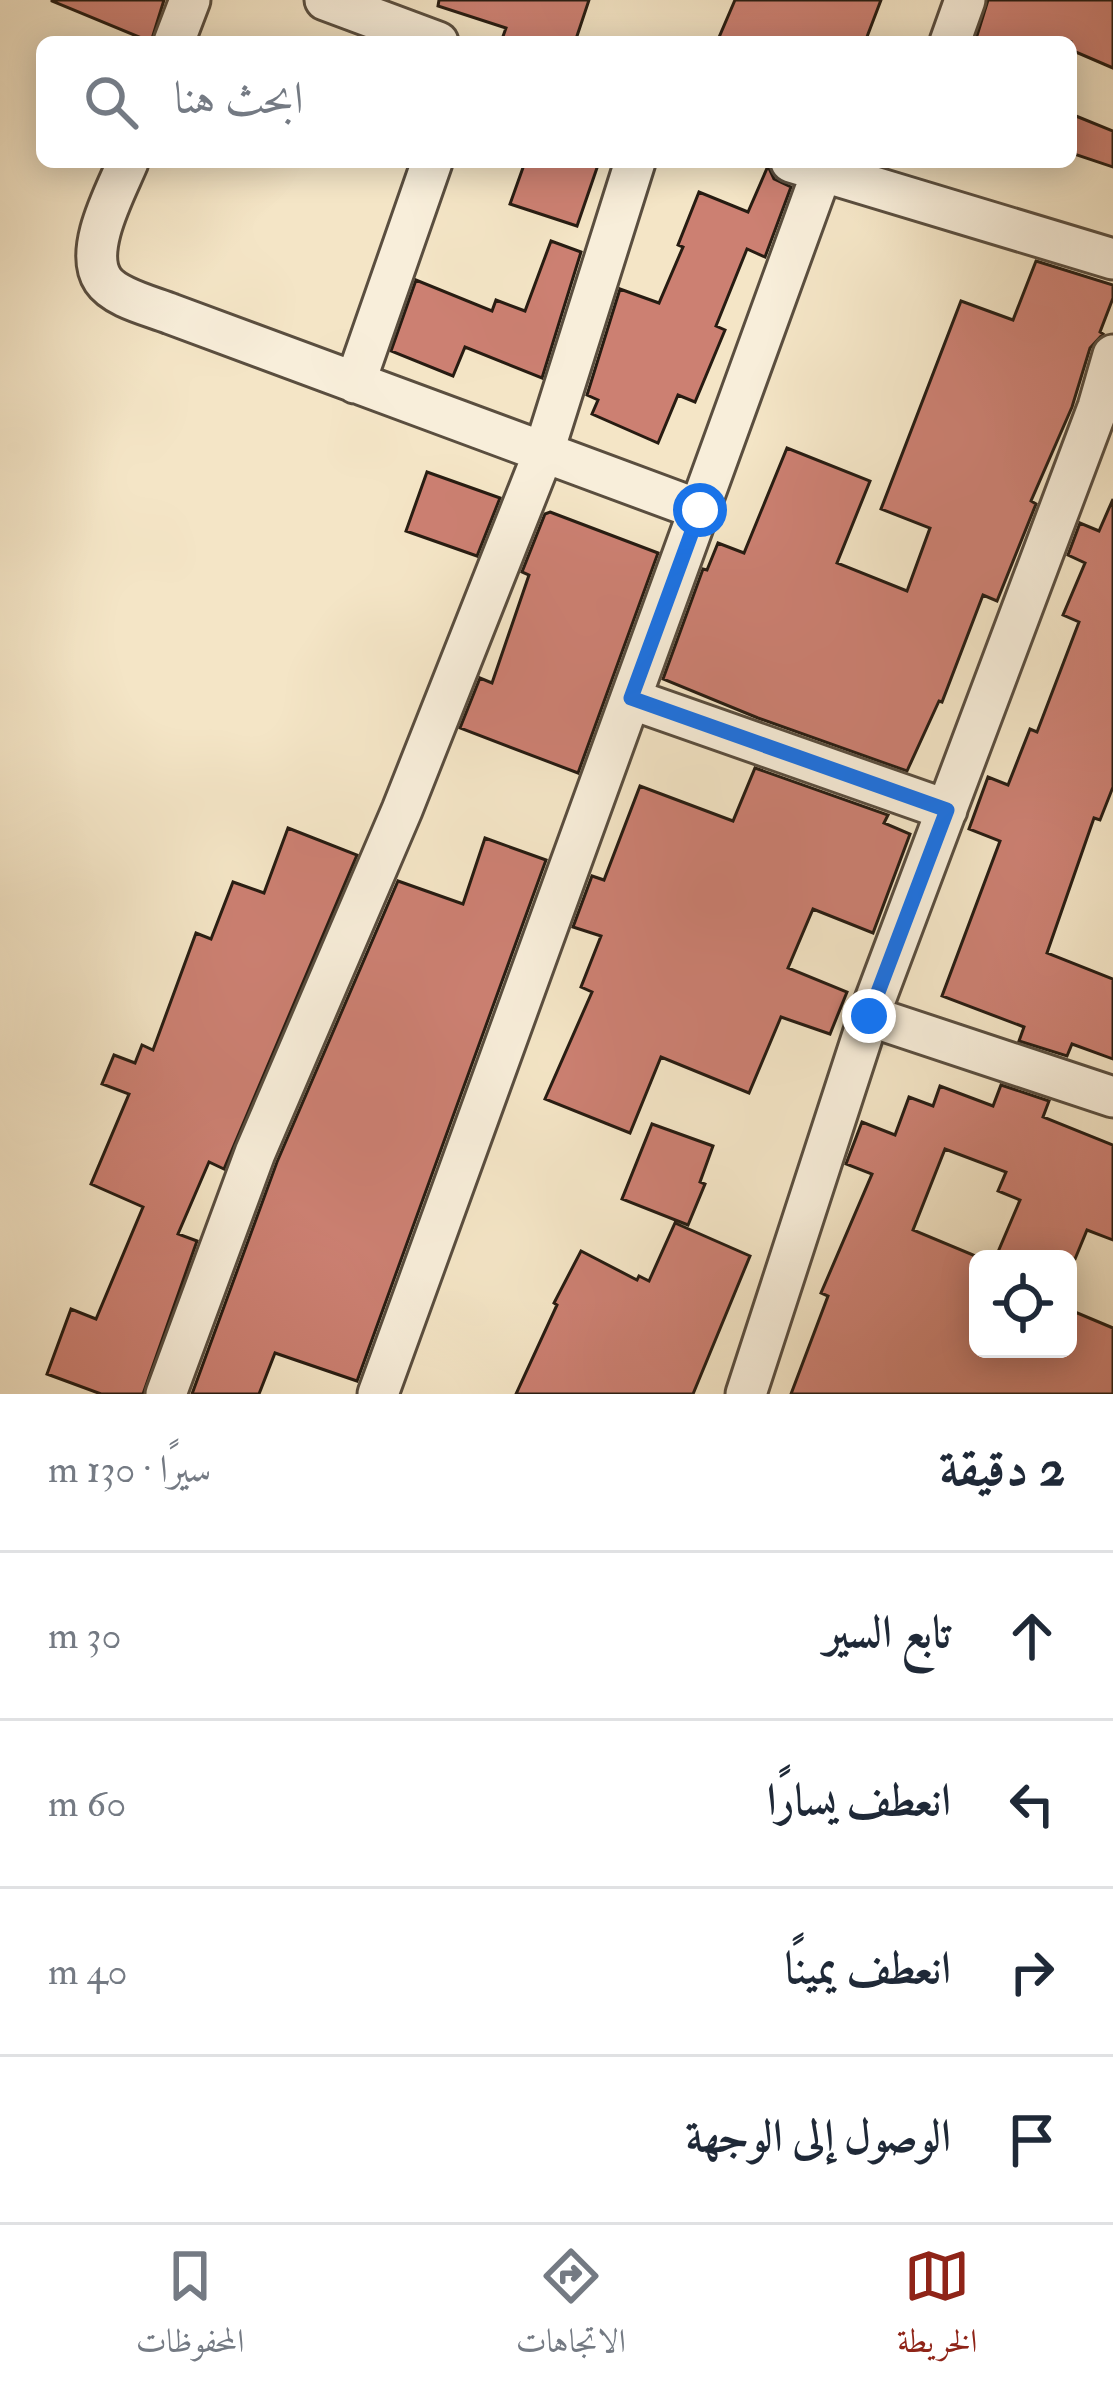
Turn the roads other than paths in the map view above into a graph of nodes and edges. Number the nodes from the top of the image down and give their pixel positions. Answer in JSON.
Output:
{"nodes":[{"id":1,"x":190,"y":0,"type":"edge"},
{"id":2,"x":325,"y":0,"type":"edge"},
{"id":3,"x":965,"y":0,"type":"edge"},
{"id":4,"x":176,"y":36,"type":"edge"},
{"id":5,"x":422,"y":36,"type":"edge"},
{"id":6,"x":952,"y":36,"type":"edge"},
{"id":7,"x":125,"y":168,"type":"edge"},
{"id":8,"x":431,"y":168,"type":"edge"},
{"id":9,"x":632,"y":168,"type":"edge"},
{"id":10,"x":806,"y":168,"type":"edge"},
{"id":11,"x":901,"y":178,"type":"edge"},
{"id":12,"x":1113,"y":259,"type":"edge"},
{"id":13,"x":1113,"y":355,"type":"edge"},
{"id":14,"x":355,"y":383,"type":"junction"},
{"id":15,"x":1106,"y":410,"type":"edge"},
{"id":16,"x":542,"y":454,"type":"junction"},
{"id":17,"x":700,"y":510,"type":"junction"},
{"id":18,"x":631,"y":698,"type":"junction"},
{"id":19,"x":947,"y":810,"type":"junction"},
{"id":20,"x":869,"y":1016,"type":"junction"},
{"id":21,"x":1113,"y":1097,"type":"edge"},
{"id":22,"x":166,"y":1394,"type":"edge"},
{"id":23,"x":378,"y":1394,"type":"edge"},
{"id":24,"x":746,"y":1394,"type":"edge"}],
"edges":[{"from":1,"to":4,"type":"street"},
{"from":2,"to":5,"type":"street"},
{"from":3,"to":6,"type":"street"},
{"from":7,"to":14,"type":"street"},
{"from":8,"to":14,"type":"street"},
{"from":9,"to":16,"type":"street"},
{"from":10,"to":11,"type":"street"},
{"from":10,"to":17,"type":"street"},
{"from":11,"to":12,"type":"street"},
{"from":13,"to":15,"type":"street"},
{"from":14,"to":16,"type":"street"},
{"from":15,"to":19,"type":"street"},
{"from":16,"to":17,"type":"street"},
{"from":16,"to":22,"type":"street"},
{"from":17,"to":18,"type":"street"},
{"from":18,"to":19,"type":"street"},
{"from":18,"to":23,"type":"street"},
{"from":19,"to":20,"type":"street"},
{"from":20,"to":21,"type":"street"},
{"from":20,"to":24,"type":"street"}]}
